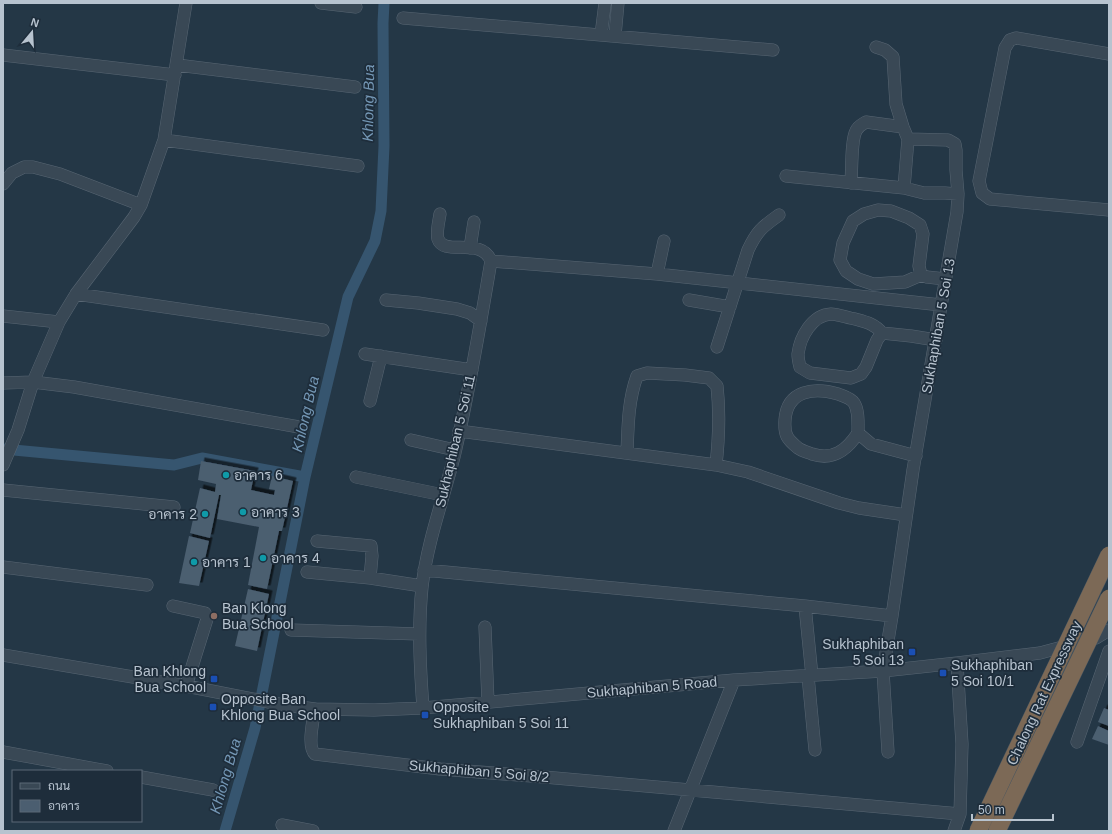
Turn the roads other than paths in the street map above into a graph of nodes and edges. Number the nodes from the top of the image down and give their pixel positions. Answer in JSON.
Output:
{"nodes":[{"id":1,"x":186,"y":3,"type":"edge"},
{"id":2,"x":321,"y":3,"type":"edge"},
{"id":3,"x":605,"y":3,"type":"edge"},
{"id":4,"x":618,"y":3,"type":"edge"},
{"id":5,"x":356,"y":7,"type":"dead end"},
{"id":6,"x":403,"y":18,"type":"dead end"},
{"id":7,"x":601,"y":35,"type":"junction"},
{"id":8,"x":615,"y":36,"type":"junction"},
{"id":9,"x":876,"y":46,"type":"dead end"},
{"id":10,"x":773,"y":50,"type":"dead end"},
{"id":11,"x":1109,"y":54,"type":"edge"},
{"id":12,"x":3,"y":56,"type":"edge"},
{"id":13,"x":176,"y":70,"type":"junction"},
{"id":14,"x":355,"y":87,"type":"dead end"},
{"id":15,"x":903,"y":127,"type":"junction"},
{"id":16,"x":908,"y":139,"type":"junction"},
{"id":17,"x":164,"y":140,"type":"junction"},
{"id":18,"x":358,"y":166,"type":"dead end"},
{"id":19,"x":786,"y":176,"type":"dead end"},
{"id":20,"x":851,"y":182,"type":"junction"},
{"id":21,"x":3,"y":184,"type":"edge"},
{"id":22,"x":904,"y":188,"type":"junction"},
{"id":23,"x":958,"y":194,"type":"junction"},
{"id":24,"x":140,"y":205,"type":"junction"},
{"id":25,"x":1109,"y":210,"type":"edge"},
{"id":26,"x":440,"y":214,"type":"dead end"},
{"id":27,"x":779,"y":215,"type":"dead end"},
{"id":28,"x":474,"y":222,"type":"dead end"},
{"id":29,"x":664,"y":241,"type":"dead end"},
{"id":30,"x":470,"y":248,"type":"junction"},
{"id":31,"x":491,"y":261,"type":"junction"},
{"id":32,"x":656,"y":274,"type":"junction"},
{"id":33,"x":921,"y":275,"type":"junction"},
{"id":34,"x":946,"y":279,"type":"junction"},
{"id":35,"x":737,"y":282,"type":"junction"},
{"id":36,"x":76,"y":294,"type":"junction"},
{"id":37,"x":386,"y":300,"type":"dead end"},
{"id":38,"x":689,"y":300,"type":"dead end"},
{"id":39,"x":941,"y":305,"type":"junction"},
{"id":40,"x":730,"y":307,"type":"junction"},
{"id":41,"x":3,"y":316,"type":"edge"},
{"id":42,"x":481,"y":320,"type":"junction"},
{"id":43,"x":58,"y":322,"type":"junction"},
{"id":44,"x":323,"y":330,"type":"dead end"},
{"id":45,"x":882,"y":333,"type":"junction"},
{"id":46,"x":936,"y":340,"type":"junction"},
{"id":47,"x":717,"y":347,"type":"dead end"},
{"id":48,"x":365,"y":354,"type":"dead end"},
{"id":49,"x":381,"y":356,"type":"junction"},
{"id":50,"x":472,"y":370,"type":"junction"},
{"id":51,"x":33,"y":382,"type":"junction"},
{"id":52,"x":3,"y":383,"type":"edge"},
{"id":53,"x":370,"y":401,"type":"dead end"},
{"id":54,"x":300,"y":427,"type":"dead end"},
{"id":55,"x":459,"y":431,"type":"junction"},
{"id":56,"x":858,"y":433,"type":"junction"},
{"id":57,"x":411,"y":440,"type":"dead end"},
{"id":58,"x":455,"y":450,"type":"junction"},
{"id":59,"x":627,"y":453,"type":"junction"},
{"id":60,"x":916,"y":456,"type":"junction"},
{"id":61,"x":3,"y":465,"type":"edge"},
{"id":62,"x":716,"y":465,"type":"junction"},
{"id":63,"x":356,"y":477,"type":"dead end"},
{"id":64,"x":3,"y":490,"type":"edge"},
{"id":65,"x":443,"y":495,"type":"junction"},
{"id":66,"x":174,"y":507,"type":"dead end"},
{"id":67,"x":906,"y":515,"type":"junction"},
{"id":68,"x":317,"y":541,"type":"dead end"},
{"id":69,"x":1109,"y":555,"type":"edge"},
{"id":70,"x":3,"y":567,"type":"edge"},
{"id":71,"x":424,"y":570,"type":"junction"},
{"id":72,"x":307,"y":572,"type":"dead end"},
{"id":73,"x":370,"y":578,"type":"junction"},
{"id":74,"x":147,"y":585,"type":"dead end"},
{"id":75,"x":422,"y":586,"type":"junction"},
{"id":76,"x":1109,"y":598,"type":"edge"},
{"id":77,"x":173,"y":606,"type":"dead end"},
{"id":78,"x":805,"y":606,"type":"junction"},
{"id":79,"x":892,"y":616,"type":"junction"},
{"id":80,"x":485,"y":627,"type":"dead end"},
{"id":81,"x":291,"y":630,"type":"dead end"},
{"id":82,"x":1109,"y":630,"type":"edge"},
{"id":83,"x":419,"y":634,"type":"junction"},
{"id":84,"x":1109,"y":651,"type":"edge"},
{"id":85,"x":3,"y":655,"type":"edge"},
{"id":86,"x":958,"y":663,"type":"junction"},
{"id":87,"x":883,"y":671,"type":"junction"},
{"id":88,"x":810,"y":676,"type":"junction"},
{"id":89,"x":734,"y":680,"type":"junction"},
{"id":90,"x":186,"y":686,"type":"junction"},
{"id":91,"x":488,"y":702,"type":"junction"},
{"id":92,"x":422,"y":708,"type":"junction"},
{"id":93,"x":315,"y":709,"type":"junction"},
{"id":94,"x":1077,"y":742,"type":"dead end"},
{"id":95,"x":815,"y":750,"type":"dead end"},
{"id":96,"x":3,"y":752,"type":"edge"},
{"id":97,"x":888,"y":752,"type":"dead end"},
{"id":98,"x":102,"y":770,"type":"edge"},
{"id":99,"x":142,"y":777,"type":"edge"},
{"id":100,"x":213,"y":790,"type":"dead end"},
{"id":101,"x":690,"y":791,"type":"junction"},
{"id":102,"x":960,"y":814,"type":"junction"},
{"id":103,"x":282,"y":825,"type":"dead end"},
{"id":104,"x":313,"y":831,"type":"edge"},
{"id":105,"x":674,"y":831,"type":"edge"},
{"id":106,"x":954,"y":831,"type":"edge"},
{"id":107,"x":978,"y":831,"type":"edge"},
{"id":108,"x":997,"y":831,"type":"edge"}],
"edges":[{"from":1,"to":13,"type":"street"},
{"from":2,"to":5,"type":"street"},
{"from":3,"to":7,"type":"street"},
{"from":4,"to":8,"type":"street"},
{"from":6,"to":7,"type":"street"},
{"from":7,"to":8,"type":"street"},
{"from":8,"to":10,"type":"street"},
{"from":9,"to":15,"type":"street"},
{"from":11,"to":25,"type":"street"},
{"from":12,"to":13,"type":"street"},
{"from":13,"to":14,"type":"street"},
{"from":13,"to":17,"type":"street"},
{"from":15,"to":16,"type":"street"},
{"from":15,"to":20,"type":"street"},
{"from":16,"to":22,"type":"street"},
{"from":16,"to":23,"type":"street","name":"Sukhaphiban 5 Soi 13"},
{"from":17,"to":18,"type":"street"},
{"from":17,"to":24,"type":"street"},
{"from":19,"to":20,"type":"street"},
{"from":20,"to":22,"type":"street"},
{"from":21,"to":24,"type":"street"},
{"from":22,"to":23,"type":"street"},
{"from":23,"to":34,"type":"street","name":"Sukhaphiban 5 Soi 13"},
{"from":24,"to":36,"type":"street"},
{"from":26,"to":30,"type":"street"},
{"from":27,"to":35,"type":"street"},
{"from":28,"to":30,"type":"street"},
{"from":29,"to":32,"type":"street"},
{"from":30,"to":31,"type":"street"},
{"from":31,"to":32,"type":"street"},
{"from":31,"to":42,"type":"street","name":"Sukhaphiban 5 Soi 11"},
{"from":32,"to":35,"type":"street"},
{"from":33,"to":33,"type":"street"},
{"from":33,"to":34,"type":"street"},
{"from":34,"to":39,"type":"street","name":"Sukhaphiban 5 Soi 13"},
{"from":35,"to":39,"type":"street"},
{"from":35,"to":40,"type":"street"},
{"from":36,"to":43,"type":"street"},
{"from":36,"to":44,"type":"street"},
{"from":37,"to":42,"type":"street"},
{"from":38,"to":40,"type":"street"},
{"from":39,"to":46,"type":"street","name":"Sukhaphiban 5 Soi 13"},
{"from":40,"to":47,"type":"street"},
{"from":41,"to":43,"type":"street"},
{"from":42,"to":50,"type":"street","name":"Sukhaphiban 5 Soi 11"},
{"from":43,"to":51,"type":"street"},
{"from":45,"to":45,"type":"street"},
{"from":45,"to":46,"type":"street"},
{"from":46,"to":60,"type":"street","name":"Sukhaphiban 5 Soi 13"},
{"from":48,"to":49,"type":"street"},
{"from":49,"to":50,"type":"street"},
{"from":49,"to":53,"type":"street"},
{"from":50,"to":55,"type":"street","name":"Sukhaphiban 5 Soi 11"},
{"from":51,"to":52,"type":"street"},
{"from":51,"to":54,"type":"street"},
{"from":51,"to":61,"type":"street"},
{"from":55,"to":58,"type":"street","name":"Sukhaphiban 5 Soi 11"},
{"from":55,"to":59,"type":"street"},
{"from":56,"to":56,"type":"street"},
{"from":56,"to":60,"type":"street"},
{"from":57,"to":58,"type":"street"},
{"from":58,"to":65,"type":"street","name":"Sukhaphiban 5 Soi 11"},
{"from":59,"to":62,"type":"street"},
{"from":59,"to":62,"type":"street"},
{"from":60,"to":67,"type":"street","name":"Sukhaphiban 5 Soi 13"},
{"from":62,"to":67,"type":"street"},
{"from":63,"to":65,"type":"street"},
{"from":64,"to":66,"type":"street"},
{"from":65,"to":71,"type":"street","name":"Sukhaphiban 5 Soi 11"},
{"from":67,"to":79,"type":"street","name":"Sukhaphiban 5 Soi 13"},
{"from":68,"to":73,"type":"street"},
{"from":69,"to":107,"type":"highway","name":"Chalong Rat Expressway","bridge":true},
{"from":70,"to":74,"type":"street"},
{"from":71,"to":75,"type":"street","name":"Sukhaphiban 5 Soi 11"},
{"from":71,"to":78,"type":"street"},
{"from":72,"to":73,"type":"street"},
{"from":73,"to":75,"type":"street"},
{"from":75,"to":83,"type":"street","name":"Sukhaphiban 5 Soi 11"},
{"from":76,"to":108,"type":"highway","name":"Chalong Rat Expressway","bridge":true},
{"from":77,"to":90,"type":"street"},
{"from":78,"to":79,"type":"street"},
{"from":78,"to":88,"type":"street"},
{"from":79,"to":87,"type":"street","name":"Sukhaphiban 5 Soi 13"},
{"from":80,"to":91,"type":"street"},
{"from":81,"to":83,"type":"street"},
{"from":82,"to":86,"type":"street","name":"Sukhaphiban 5 Road"},
{"from":83,"to":92,"type":"street","name":"Sukhaphiban 5 Soi 11"},
{"from":84,"to":94,"type":"street"},
{"from":85,"to":90,"type":"street","name":"Sukhaphiban 5 Road"},
{"from":86,"to":87,"type":"street","name":"Sukhaphiban 5 Road"},
{"from":86,"to":102,"type":"street"},
{"from":87,"to":88,"type":"street","name":"Sukhaphiban 5 Road"},
{"from":87,"to":97,"type":"street","name":"Sukhaphiban 5 Soi 13"},
{"from":88,"to":89,"type":"street","name":"Sukhaphiban 5 Road"},
{"from":88,"to":95,"type":"street"},
{"from":89,"to":91,"type":"street","name":"Sukhaphiban 5 Road"},
{"from":89,"to":101,"type":"street"},
{"from":90,"to":93,"type":"street","name":"Sukhaphiban 5 Road"},
{"from":91,"to":92,"type":"street","name":"Sukhaphiban 5 Road"},
{"from":92,"to":93,"type":"street","name":"Sukhaphiban 5 Road"},
{"from":93,"to":101,"type":"street","name":"Sukhaphiban 5 Soi 8/2"},
{"from":96,"to":98,"type":"street"},
{"from":99,"to":100,"type":"street"},
{"from":101,"to":102,"type":"street"},
{"from":101,"to":105,"type":"street"},
{"from":102,"to":106,"type":"street"},
{"from":103,"to":104,"type":"street"}]}
